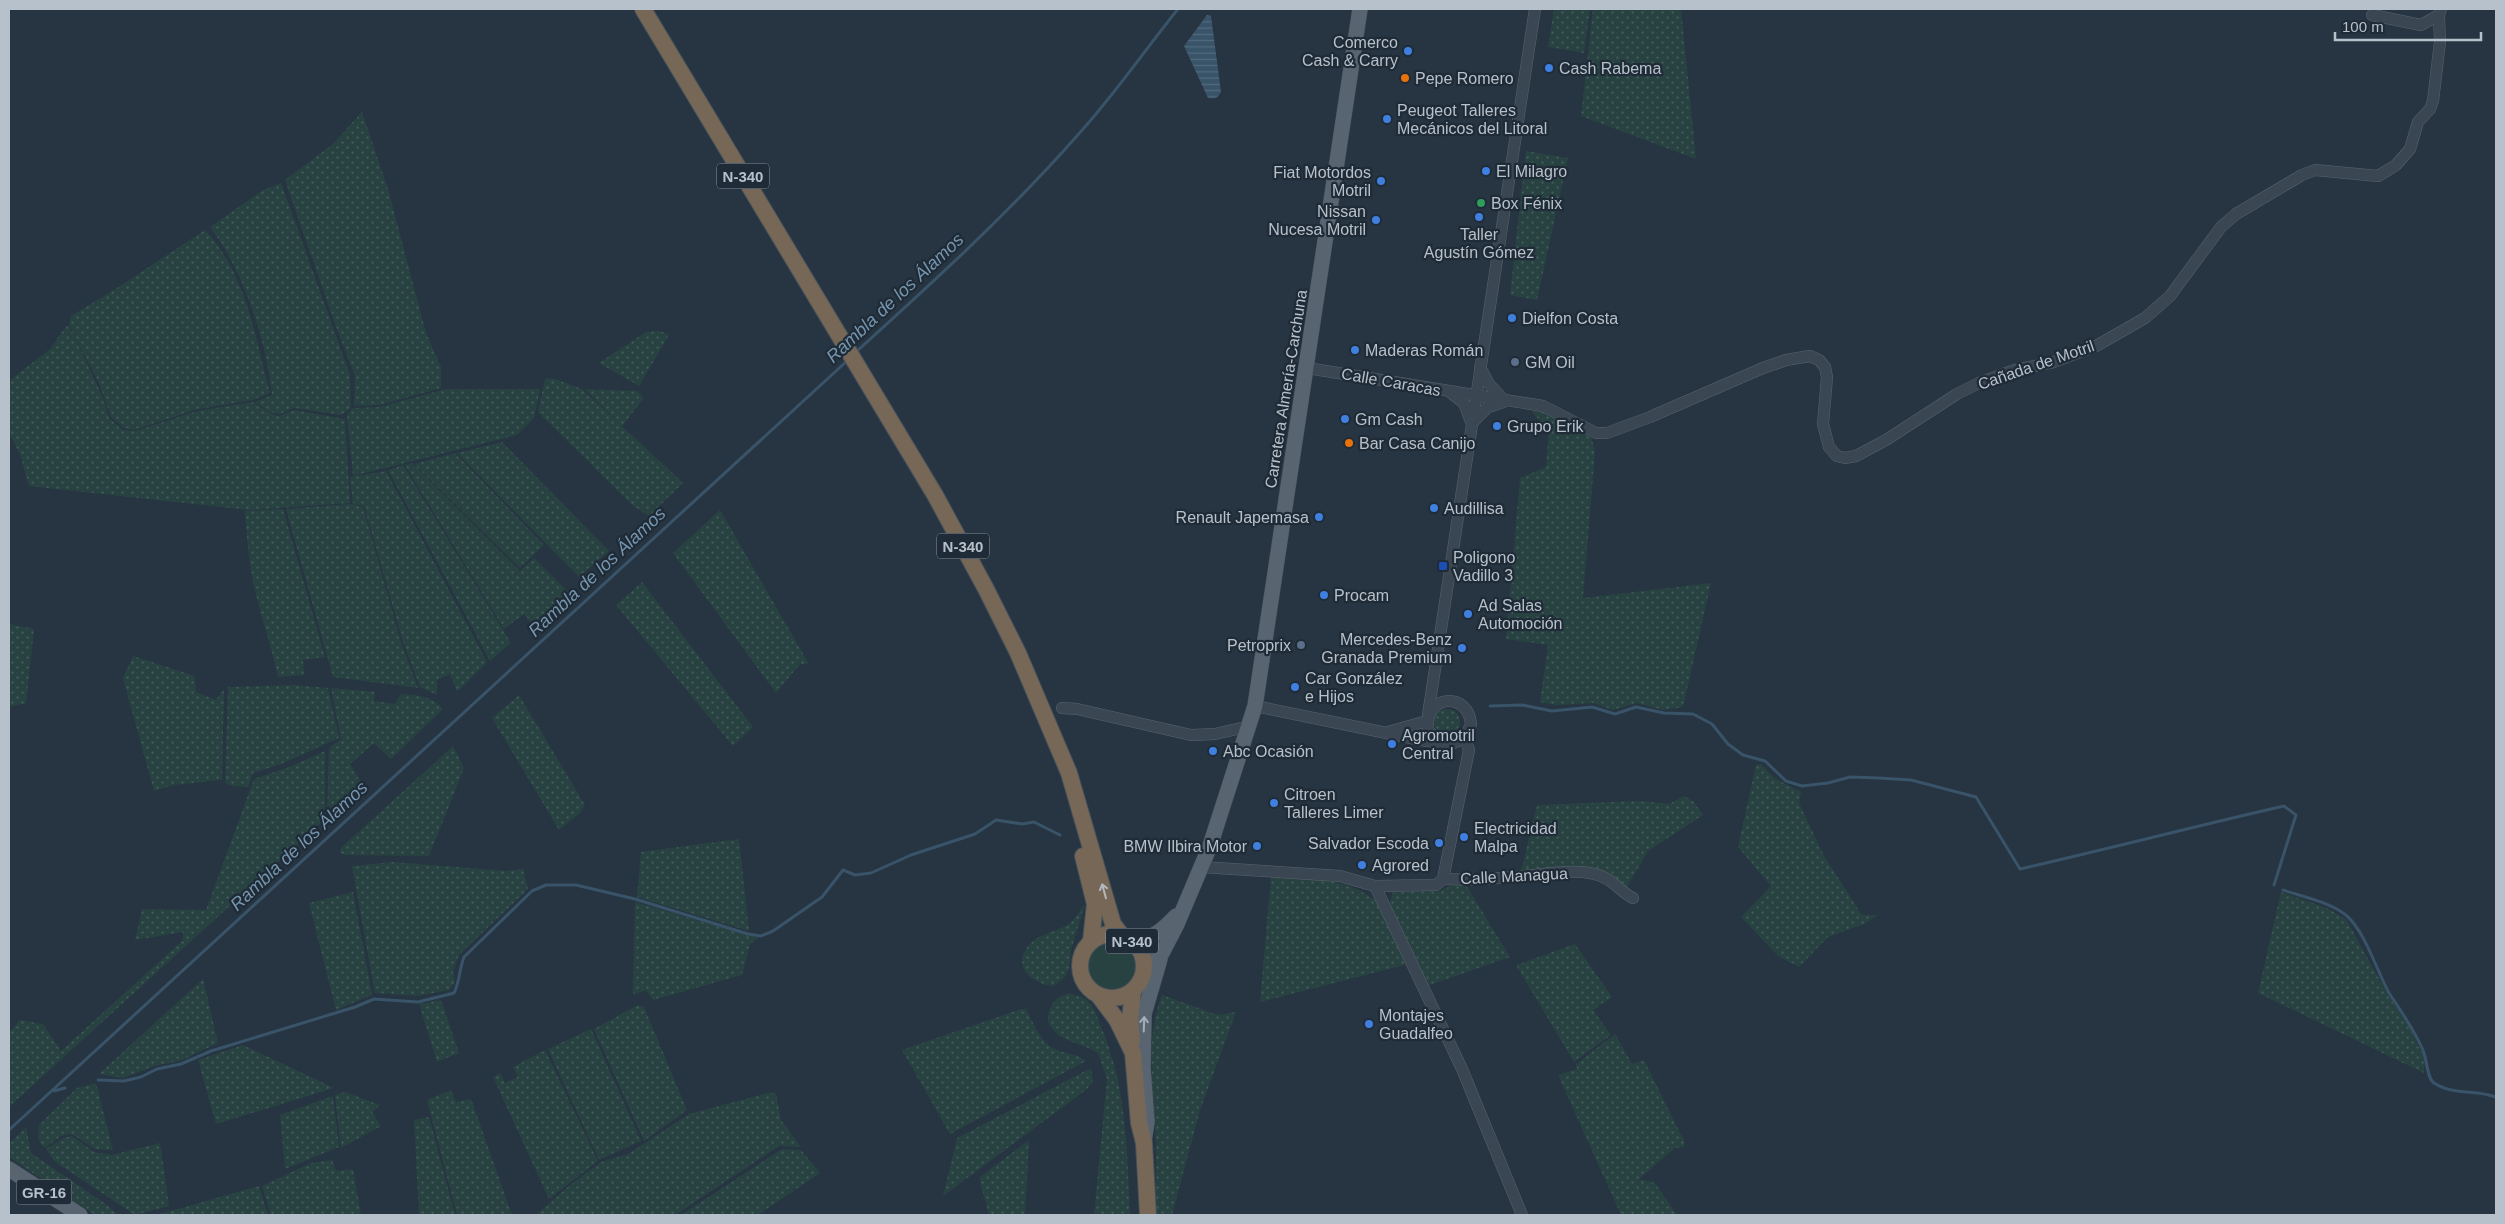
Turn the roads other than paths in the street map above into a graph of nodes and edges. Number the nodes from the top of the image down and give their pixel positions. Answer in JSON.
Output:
{"nodes":[{"id":1,"x":643,"y":9,"type":"edge"},
{"id":2,"x":1360,"y":9,"type":"edge"},
{"id":3,"x":1535,"y":9,"type":"edge"},
{"id":4,"x":2440,"y":12,"type":"edge"},
{"id":5,"x":2372,"y":15,"type":"dead end"},
{"id":6,"x":1480,"y":366,"type":"junction"},
{"id":7,"x":1307,"y":368,"type":"junction"},
{"id":8,"x":1449,"y":392,"type":"junction"},
{"id":9,"x":1476,"y":396,"type":"junction"},
{"id":10,"x":1505,"y":401,"type":"junction"},
{"id":11,"x":1472,"y":424,"type":"junction"},
{"id":12,"x":1434,"y":684,"type":"junction"},
{"id":13,"x":1442,"y":702,"type":"junction"},
{"id":14,"x":1255,"y":706,"type":"junction"},
{"id":15,"x":1062,"y":708,"type":"dead end"},
{"id":16,"x":1428,"y":718,"type":"junction"},
{"id":17,"x":1250,"y":726,"type":"junction"},
{"id":18,"x":1049,"y":728,"type":"junction"},
{"id":19,"x":1386,"y":732,"type":"junction"},
{"id":20,"x":1465,"y":738,"type":"junction"},
{"id":21,"x":1439,"y":742,"type":"junction"},
{"id":22,"x":1201,"y":867,"type":"junction"},
{"id":23,"x":1443,"y":879,"type":"junction"},
{"id":24,"x":1375,"y":886,"type":"junction"},
{"id":25,"x":1633,"y":898,"type":"dead end"},
{"id":26,"x":1181,"y":911,"type":"junction"},
{"id":27,"x":1128,"y":939,"type":"junction"},
{"id":28,"x":1091,"y":941,"type":"junction"},
{"id":29,"x":1162,"y":953,"type":"junction"},
{"id":30,"x":1142,"y":977,"type":"junction"},
{"id":31,"x":1133,"y":991,"type":"junction"},
{"id":32,"x":1099,"y":996,"type":"junction"},
{"id":33,"x":1133,"y":1054,"type":"junction"},
{"id":34,"x":1144,"y":1143,"type":"junction"},
{"id":35,"x":9,"y":1169,"type":"edge"},
{"id":36,"x":80,"y":1215,"type":"edge"},
{"id":37,"x":1148,"y":1215,"type":"edge"},
{"id":38,"x":1522,"y":1215,"type":"edge"}],
"edges":[{"from":1,"to":18,"type":"highway","number":"N-340"},
{"from":2,"to":7,"type":"main road","name":"Carretera Almería-Carchuna"},
{"from":3,"to":6,"type":"street"},
{"from":4,"to":5,"type":"street"},
{"from":4,"to":10,"type":"street","name":"Cañada de Motril"},
{"from":6,"to":8,"type":"street"},
{"from":6,"to":9,"type":"street"},
{"from":6,"to":10,"type":"street"},
{"from":7,"to":8,"type":"street","name":"Calle Caracas"},
{"from":7,"to":14,"type":"main road","name":"Carretera Almería-Carchuna"},
{"from":8,"to":9,"type":"street","name":"Calle Caracas"},
{"from":8,"to":11,"type":"street"},
{"from":9,"to":10,"type":"street","name":"Cañada de Motril"},
{"from":9,"to":11,"type":"street"},
{"from":10,"to":11,"type":"street"},
{"from":11,"to":12,"type":"street"},
{"from":12,"to":13,"type":"street"},
{"from":12,"to":16,"type":"street"},
{"from":13,"to":16,"type":"street"},
{"from":13,"to":20,"type":"street"},
{"from":14,"to":17,"type":"main road","name":"Carretera Almería-Carchuna"},
{"from":14,"to":19,"type":"street"},
{"from":15,"to":17,"type":"street"},
{"from":16,"to":19,"type":"street"},
{"from":16,"to":21,"type":"street"},
{"from":17,"to":22,"type":"main road","name":"Carretera Almería-Carchuna"},
{"from":27,"to":18,"type":"highway","number":"N-340","one_way":true},
{"from":18,"to":28,"type":"highway","number":"N-340"},
{"from":19,"to":21,"type":"street"},
{"from":20,"to":21,"type":"street"},
{"from":20,"to":23,"type":"street","name":"Calle Managua"},
{"from":22,"to":24,"type":"street"},
{"from":22,"to":26,"type":"main road","name":"Carretera Almería-Carchuna"},
{"from":23,"to":24,"type":"street"},
{"from":23,"to":25,"type":"street","name":"Calle Managua"},
{"from":24,"to":38,"type":"street"},
{"from":26,"to":27,"type":"main road"},
{"from":26,"to":29,"type":"main road","name":"Carretera Almería-Carchuna"},
{"from":27,"to":28,"type":"highway","number":"N-340"},
{"from":27,"to":30,"type":"highway","number":"N-340"},
{"from":28,"to":32,"type":"highway","number":"N-340"},
{"from":29,"to":30,"type":"main road"},
{"from":34,"to":29,"type":"main road","one_way":true},
{"from":30,"to":31,"type":"highway","number":"N-340"},
{"from":31,"to":32,"type":"highway"},
{"from":31,"to":33,"type":"highway","number":"N-340"},
{"from":32,"to":33,"type":"highway","number":"N-340"},
{"from":33,"to":34,"type":"highway","number":"N-340"},
{"from":34,"to":37,"type":"highway","number":"N-340"},
{"from":35,"to":36,"type":"main road","number":"GR-16"}]}
